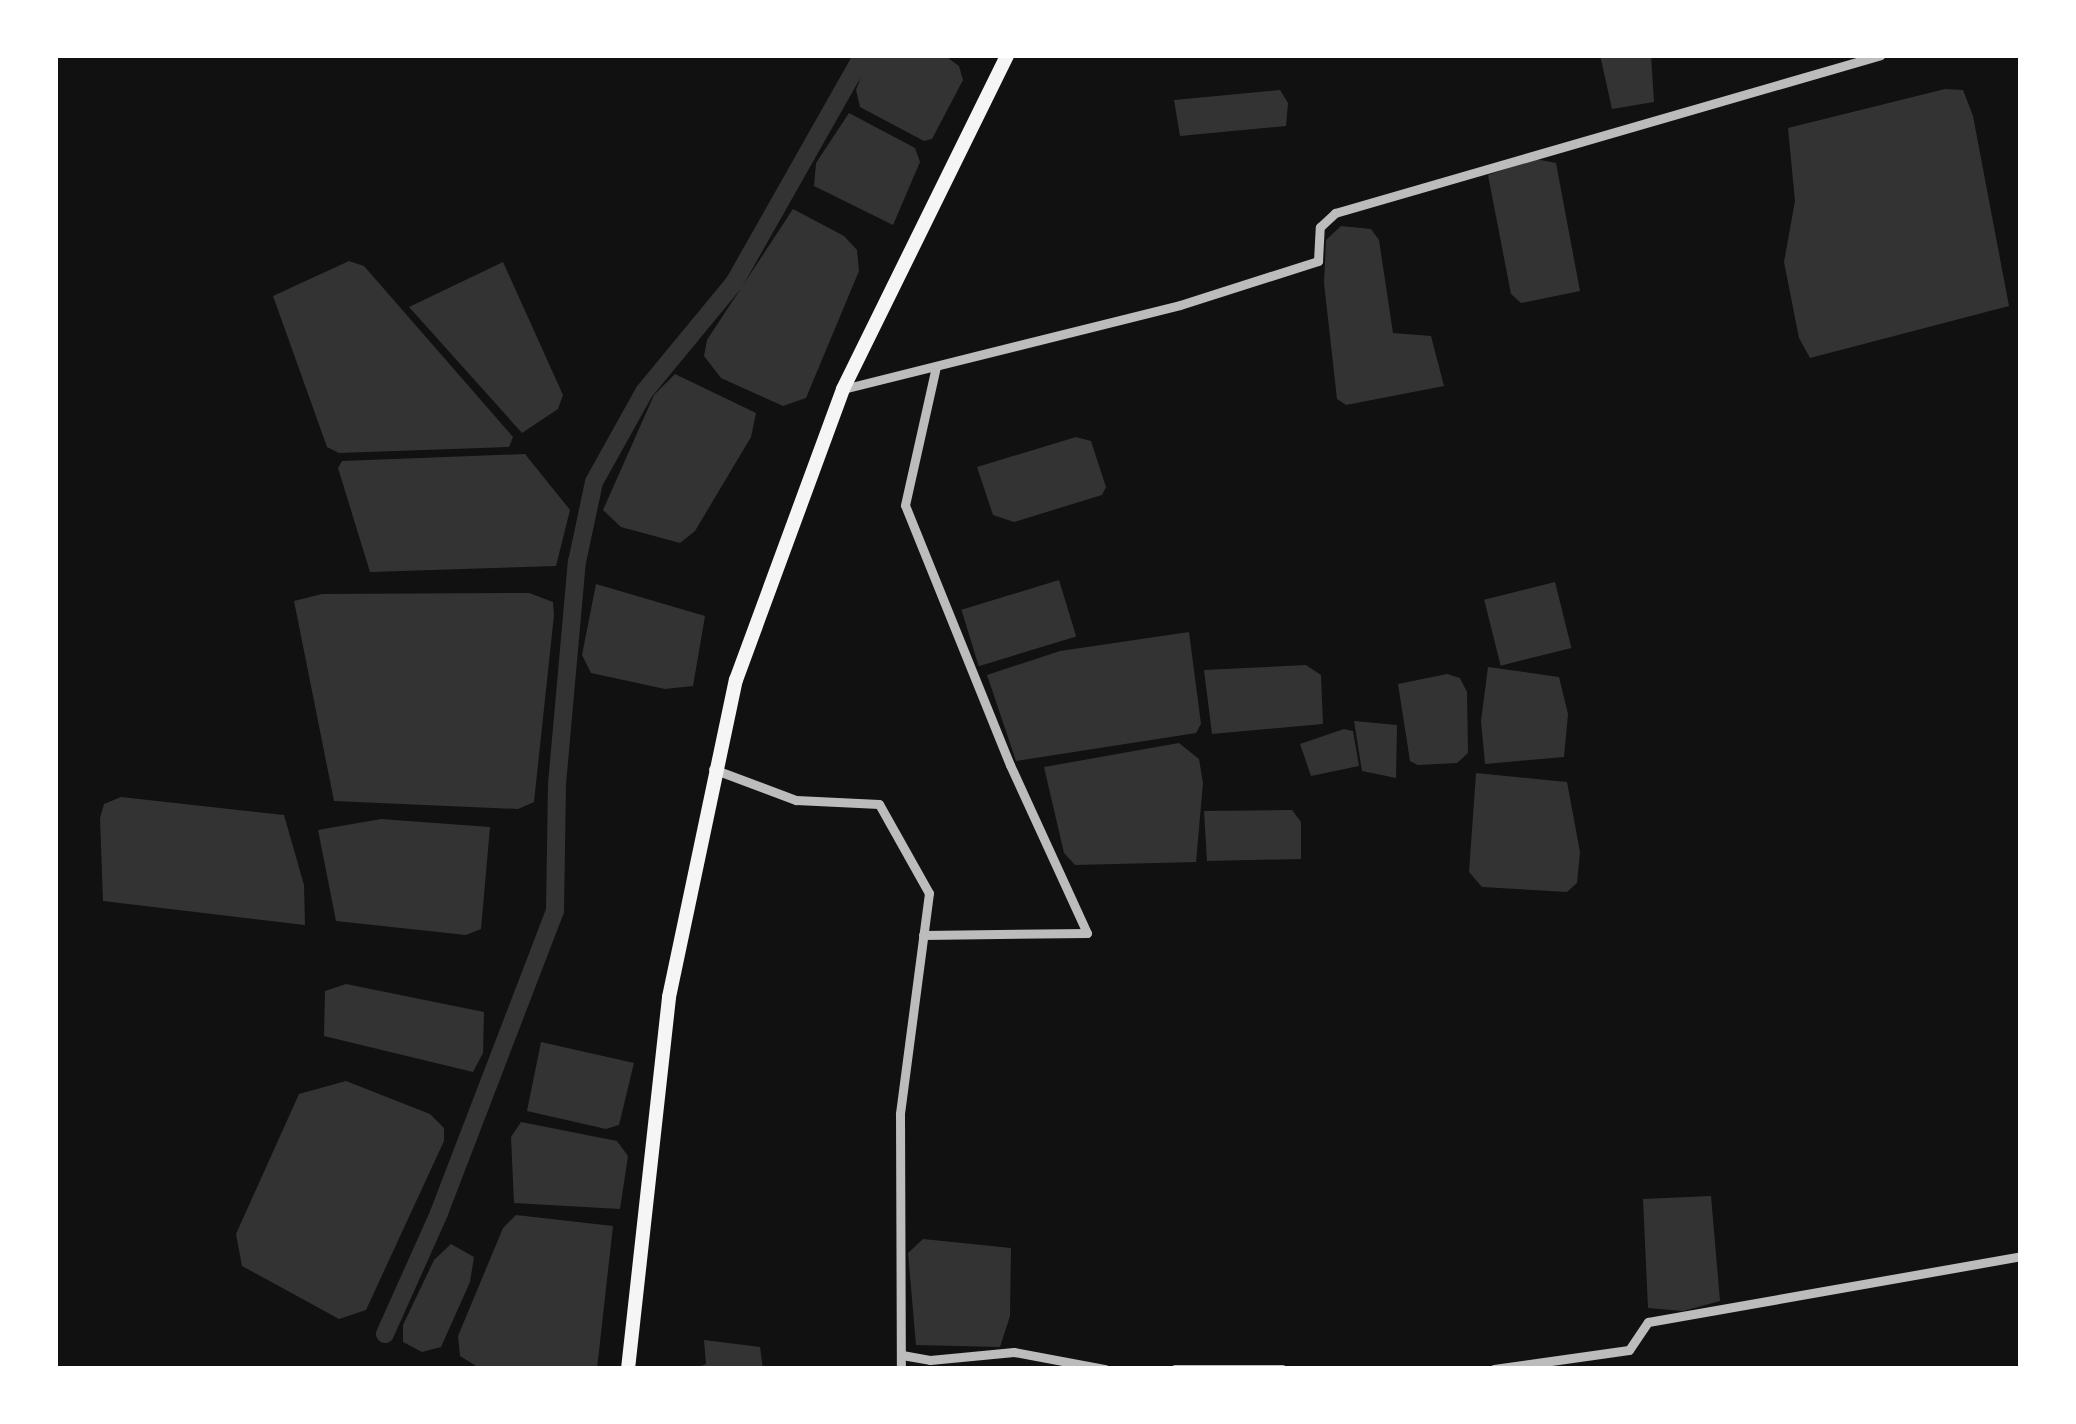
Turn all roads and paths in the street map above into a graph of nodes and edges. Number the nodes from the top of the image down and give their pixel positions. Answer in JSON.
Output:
{"nodes":[{"id":1,"x":1007,"y":55,"type":"edge"},
{"id":2,"x":1881,"y":55,"type":"edge"},
{"id":3,"x":936,"y":366,"type":"junction"},
{"id":4,"x":844,"y":388,"type":"junction"},
{"id":5,"x":713,"y":769,"type":"junction"},
{"id":6,"x":923,"y":936,"type":"junction"},
{"id":7,"x":2021,"y":1256,"type":"edge"},
{"id":8,"x":902,"y":1355,"type":"junction"},
{"id":9,"x":628,"y":1369,"type":"edge"},
{"id":10,"x":901,"y":1369,"type":"edge"},
{"id":11,"x":1105,"y":1369,"type":"edge"},
{"id":12,"x":1174,"y":1369,"type":"edge"},
{"id":13,"x":1282,"y":1369,"type":"edge"},
{"id":14,"x":1494,"y":1369,"type":"edge"}],
"edges":[{"from":1,"to":4,"type":"main road"},
{"from":2,"to":3,"type":"street"},
{"from":3,"to":4,"type":"street"},
{"from":3,"to":6,"type":"street"},
{"from":4,"to":5,"type":"main road"},
{"from":5,"to":6,"type":"street"},
{"from":5,"to":9,"type":"main road"},
{"from":6,"to":8,"type":"street"},
{"from":7,"to":14,"type":"street"},
{"from":8,"to":10,"type":"street"},
{"from":8,"to":11,"type":"street"},
{"from":12,"to":13,"type":"street"}]}
